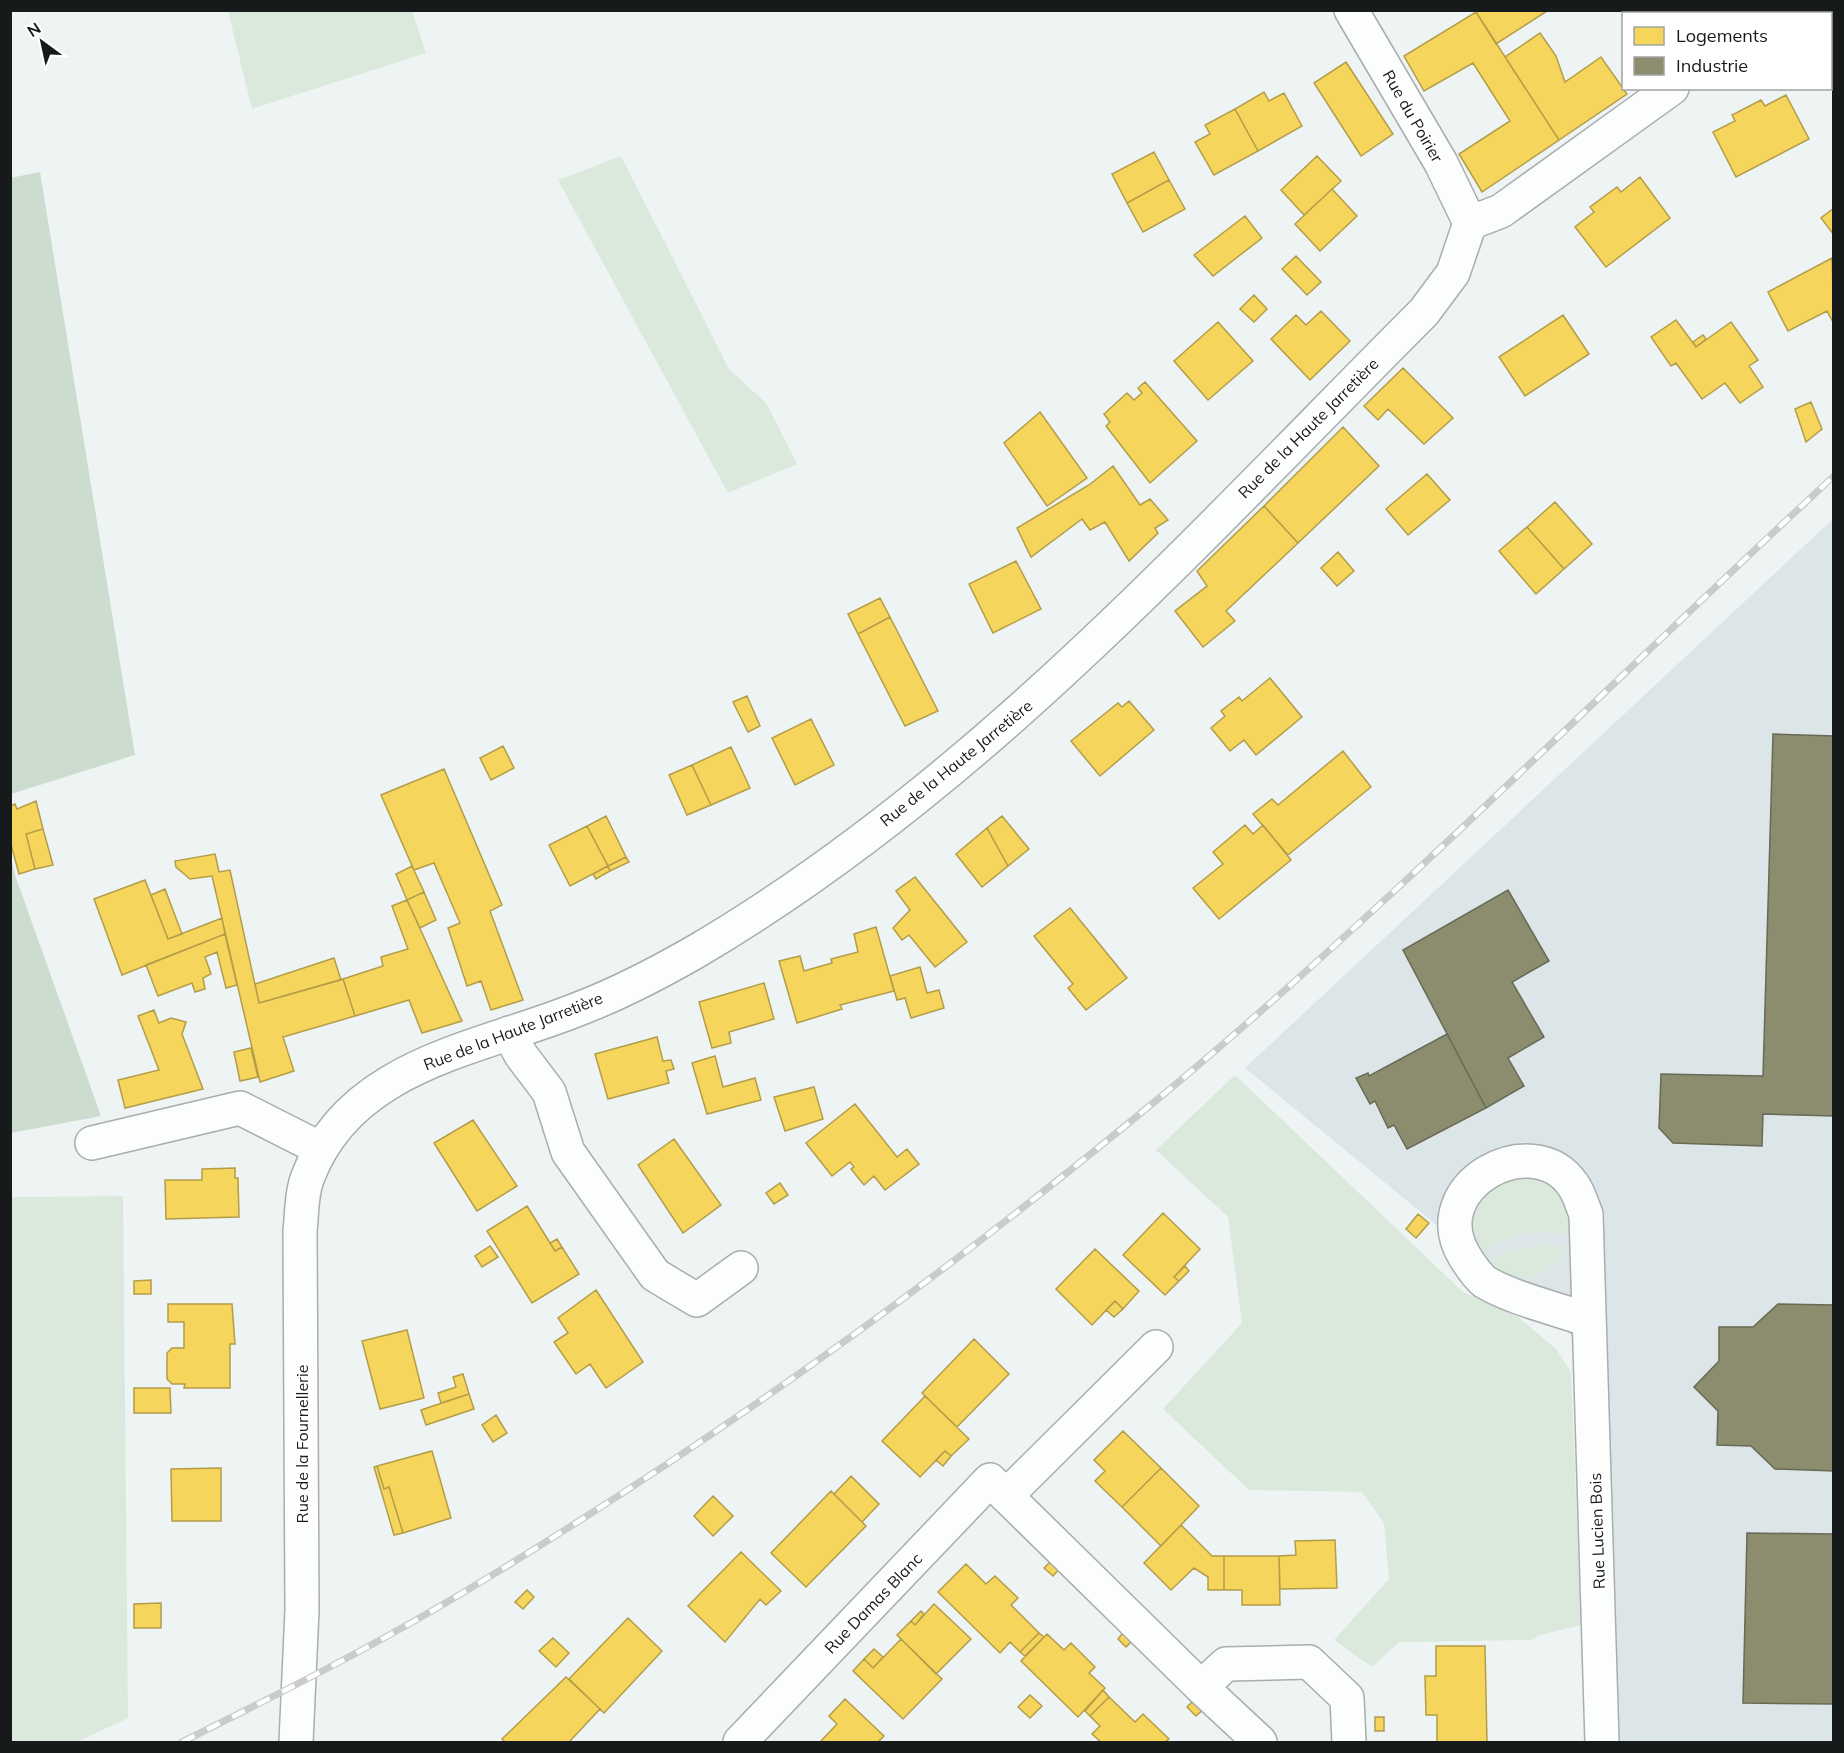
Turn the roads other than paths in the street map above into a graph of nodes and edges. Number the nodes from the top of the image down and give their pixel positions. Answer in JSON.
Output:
{"nodes":[{"id":1,"x":1351,"y":10,"type":"edge"},
{"id":2,"x":1669,"y":90,"type":"edge"},
{"id":3,"x":1470,"y":223,"type":"junction"},
{"id":4,"x":510,"y":1033,"type":"junction"},
{"id":5,"x":92,"y":1143,"type":"dead end"},
{"id":6,"x":321,"y":1149,"type":"junction"},
{"id":7,"x":741,"y":1268,"type":"dead end"},
{"id":8,"x":1588,"y":1320,"type":"junction"},
{"id":9,"x":1156,"y":1347,"type":"dead end"},
{"id":10,"x":1006,"y":1496,"type":"junction"},
{"id":11,"x":1201,"y":1687,"type":"junction"},
{"id":12,"x":296,"y":1743,"type":"edge"},
{"id":13,"x":740,"y":1743,"type":"edge"},
{"id":14,"x":1260,"y":1743,"type":"edge"},
{"id":15,"x":1348,"y":1743,"type":"edge"},
{"id":16,"x":1602,"y":1743,"type":"edge"}],
"edges":[{"from":1,"to":3,"type":"street","name":"Rue du Poirier"},
{"from":2,"to":3,"type":"street"},
{"from":3,"to":4,"type":"street","name":"Rue de la Haute Jarretière"},
{"from":4,"to":6,"type":"street","name":"Rue de la Haute Jarretière"},
{"from":4,"to":7,"type":"street"},
{"from":5,"to":6,"type":"street"},
{"from":6,"to":12,"type":"street","name":"Rue de la Fournellerie"},
{"from":8,"to":8,"type":"street","name":"Rue Lucien Bois"},
{"from":8,"to":16,"type":"street","name":"Rue Lucien Bois"},
{"from":9,"to":10,"type":"street"},
{"from":10,"to":11,"type":"street","name":"Rue Damas Blanc"},
{"from":10,"to":13,"type":"street","name":"Rue Damas Blanc"},
{"from":11,"to":14,"type":"street","name":"Rue Damas Blanc"},
{"from":11,"to":15,"type":"street"}]}
